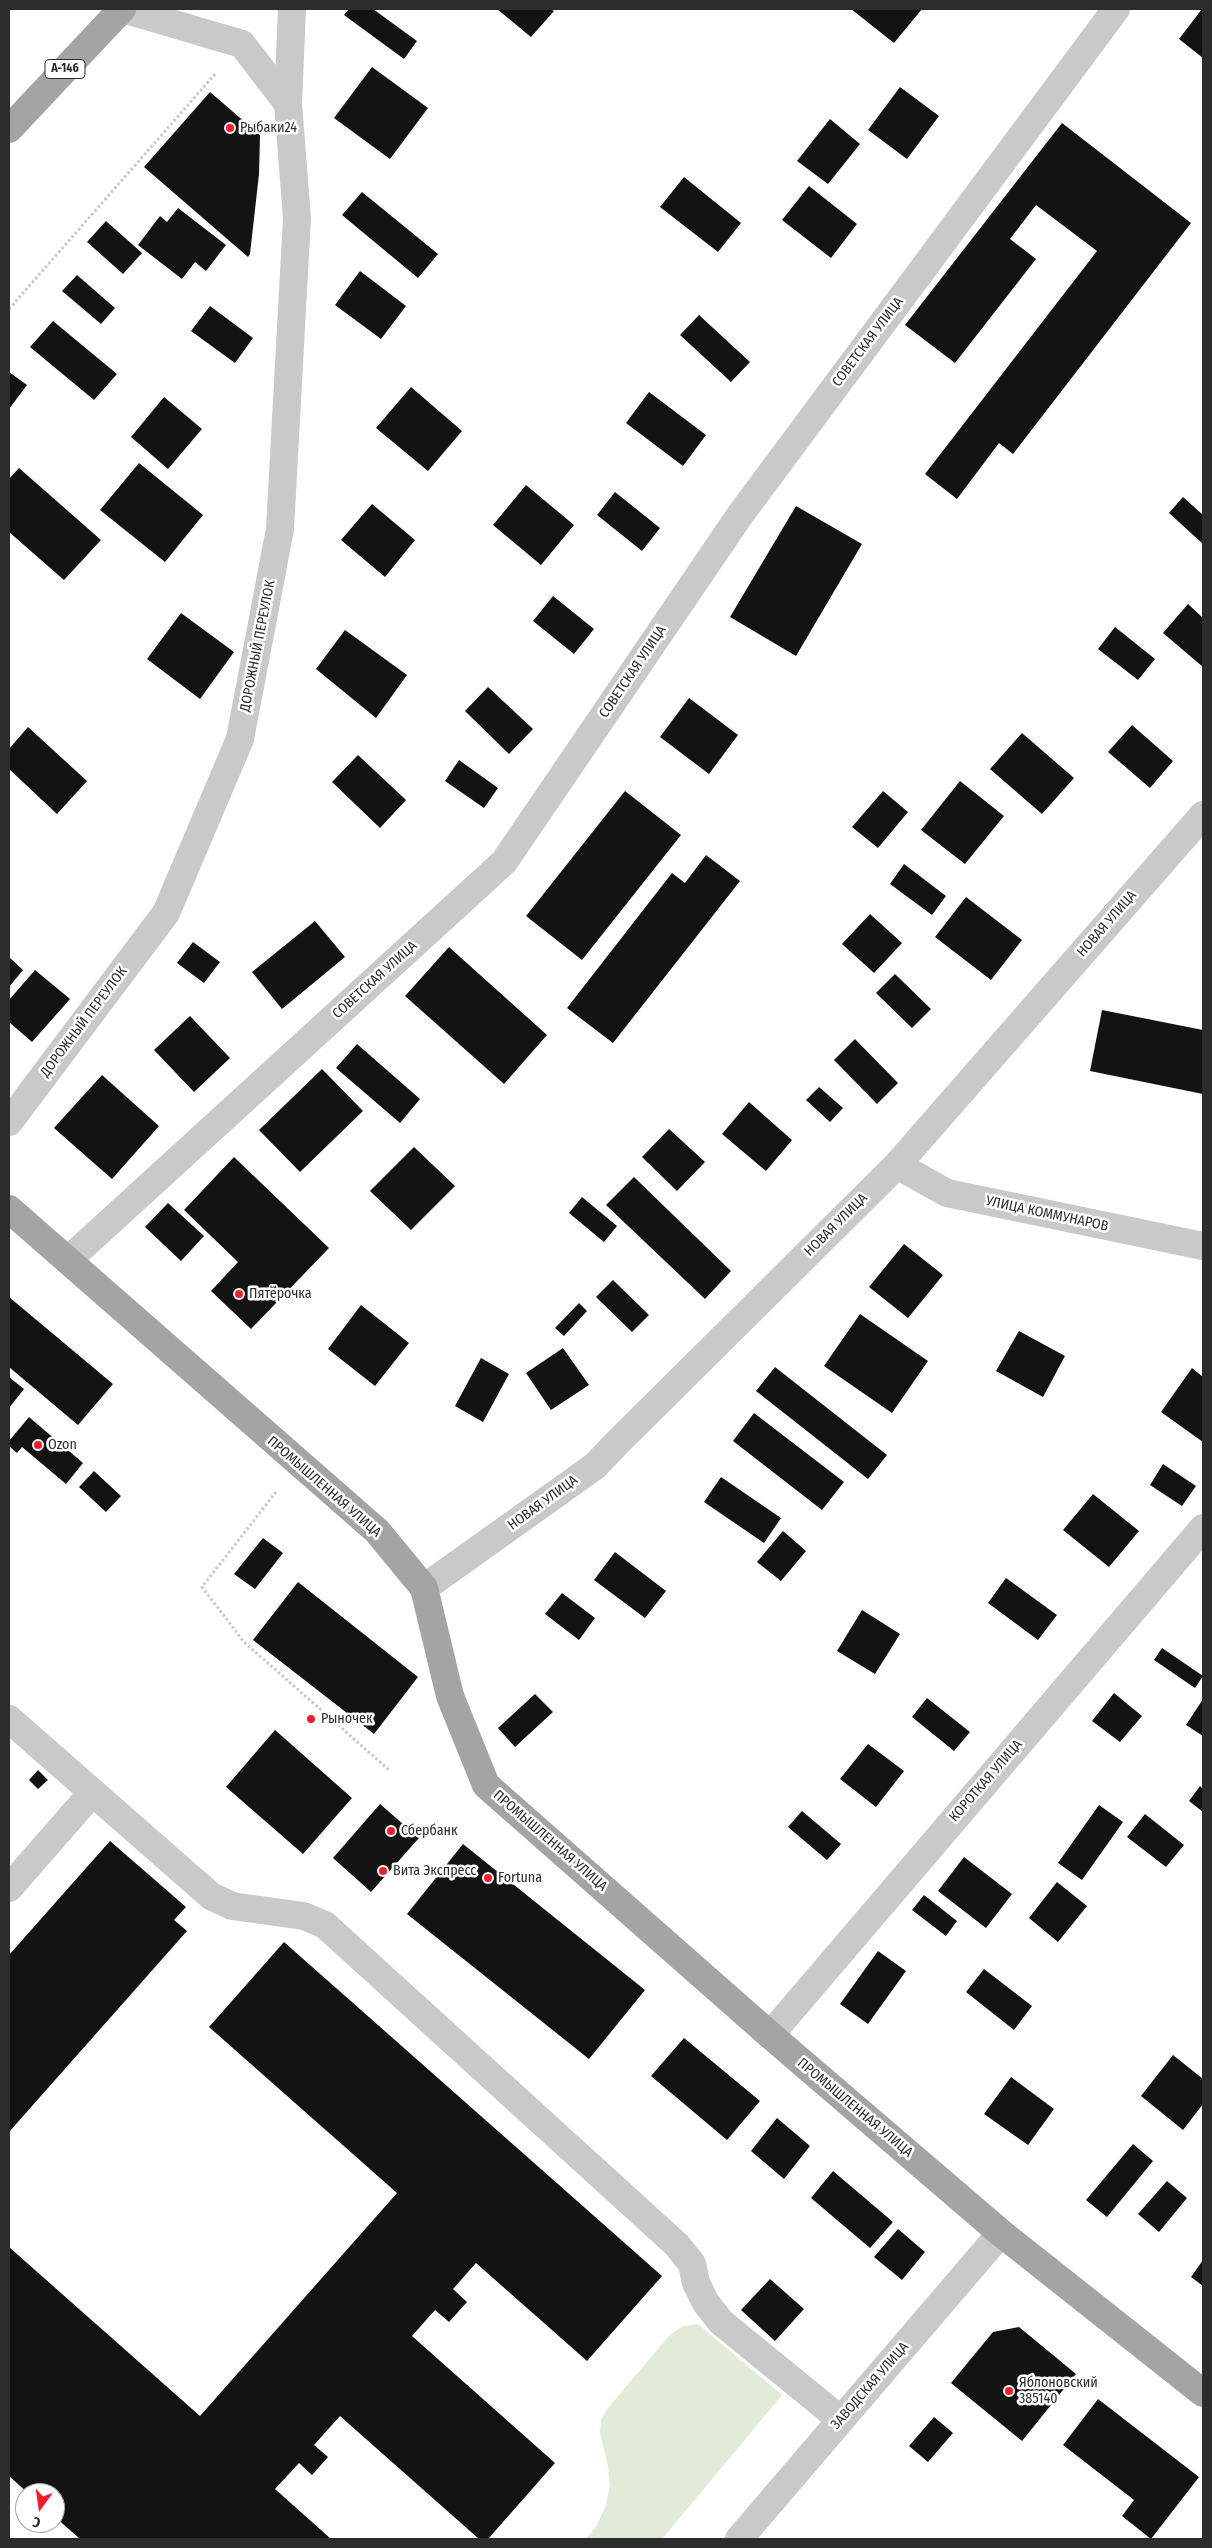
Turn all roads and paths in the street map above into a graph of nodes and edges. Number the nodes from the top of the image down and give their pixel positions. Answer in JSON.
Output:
{"nodes":[{"id":1,"x":123,"y":9,"type":"edge"},
{"id":2,"x":292,"y":9,"type":"edge"},
{"id":3,"x":1116,"y":9,"type":"edge"},
{"id":4,"x":242,"y":44,"type":"junction"},
{"id":5,"x":288,"y":104,"type":"junction"},
{"id":6,"x":9,"y":129,"type":"edge"},
{"id":7,"x":9,"y":310,"type":"edge"},
{"id":8,"x":1203,"y":815,"type":"edge"},
{"id":9,"x":9,"y":1122,"type":"edge"},
{"id":10,"x":898,"y":1164,"type":"junction"},
{"id":11,"x":9,"y":1209,"type":"edge"},
{"id":12,"x":1203,"y":1246,"type":"edge"},
{"id":13,"x":68,"y":1260,"type":"junction"},
{"id":14,"x":276,"y":1492,"type":"dead end"},
{"id":15,"x":1203,"y":1528,"type":"edge"},
{"id":16,"x":424,"y":1588,"type":"junction"},
{"id":17,"x":9,"y":1719,"type":"edge"},
{"id":18,"x":389,"y":1770,"type":"dead end"},
{"id":19,"x":92,"y":1793,"type":"junction"},
{"id":20,"x":9,"y":1888,"type":"edge"},
{"id":21,"x":770,"y":2035,"type":"junction"},
{"id":22,"x":1001,"y":2233,"type":"junction"},
{"id":23,"x":1203,"y":2393,"type":"edge"},
{"id":24,"x":841,"y":2420,"type":"junction"},
{"id":25,"x":739,"y":2539,"type":"edge"}],
"edges":[{"from":1,"to":4,"type":"street"},
{"from":1,"to":6,"type":"main road","number":"А-146"},
{"from":2,"to":5,"type":"street","name":"ДОРОЖНЫЙ ПЕРЕУЛОК"},
{"from":3,"to":13,"type":"street","name":"СОВЕТСКАЯ УЛИЦА"},
{"from":4,"to":5,"type":"street"},
{"from":4,"to":7,"type":"path"},
{"from":5,"to":9,"type":"street","name":"ДОРОЖНЫЙ ПЕРЕУЛОК"},
{"from":8,"to":10,"type":"street","name":"НОВАЯ УЛИЦА"},
{"from":10,"to":12,"type":"street","name":"УЛИЦА КОММУНАРОВ"},
{"from":10,"to":16,"type":"street","name":"НОВАЯ УЛИЦА"},
{"from":11,"to":13,"type":"main road","name":"ПРОМЫШЛЕННАЯ УЛИЦА"},
{"from":13,"to":16,"type":"main road","name":"ПРОМЫШЛЕННАЯ УЛИЦА"},
{"from":14,"to":18,"type":"path"},
{"from":15,"to":21,"type":"street","name":"КОРОТКАЯ УЛИЦА"},
{"from":16,"to":21,"type":"main road","name":"ПРОМЫШЛЕННАЯ УЛИЦА"},
{"from":17,"to":19,"type":"street"},
{"from":19,"to":20,"type":"street"},
{"from":19,"to":24,"type":"street"},
{"from":21,"to":22,"type":"main road","name":"ПРОМЫШЛЕННАЯ УЛИЦА"},
{"from":22,"to":23,"type":"main road","name":"ПРОМЫШЛЕННАЯ УЛИЦА"},
{"from":22,"to":24,"type":"street","name":"ЗАВОДСКАЯ УЛИЦА"},
{"from":24,"to":25,"type":"street","name":"ЗАВОДСКАЯ УЛИЦА"}]}
